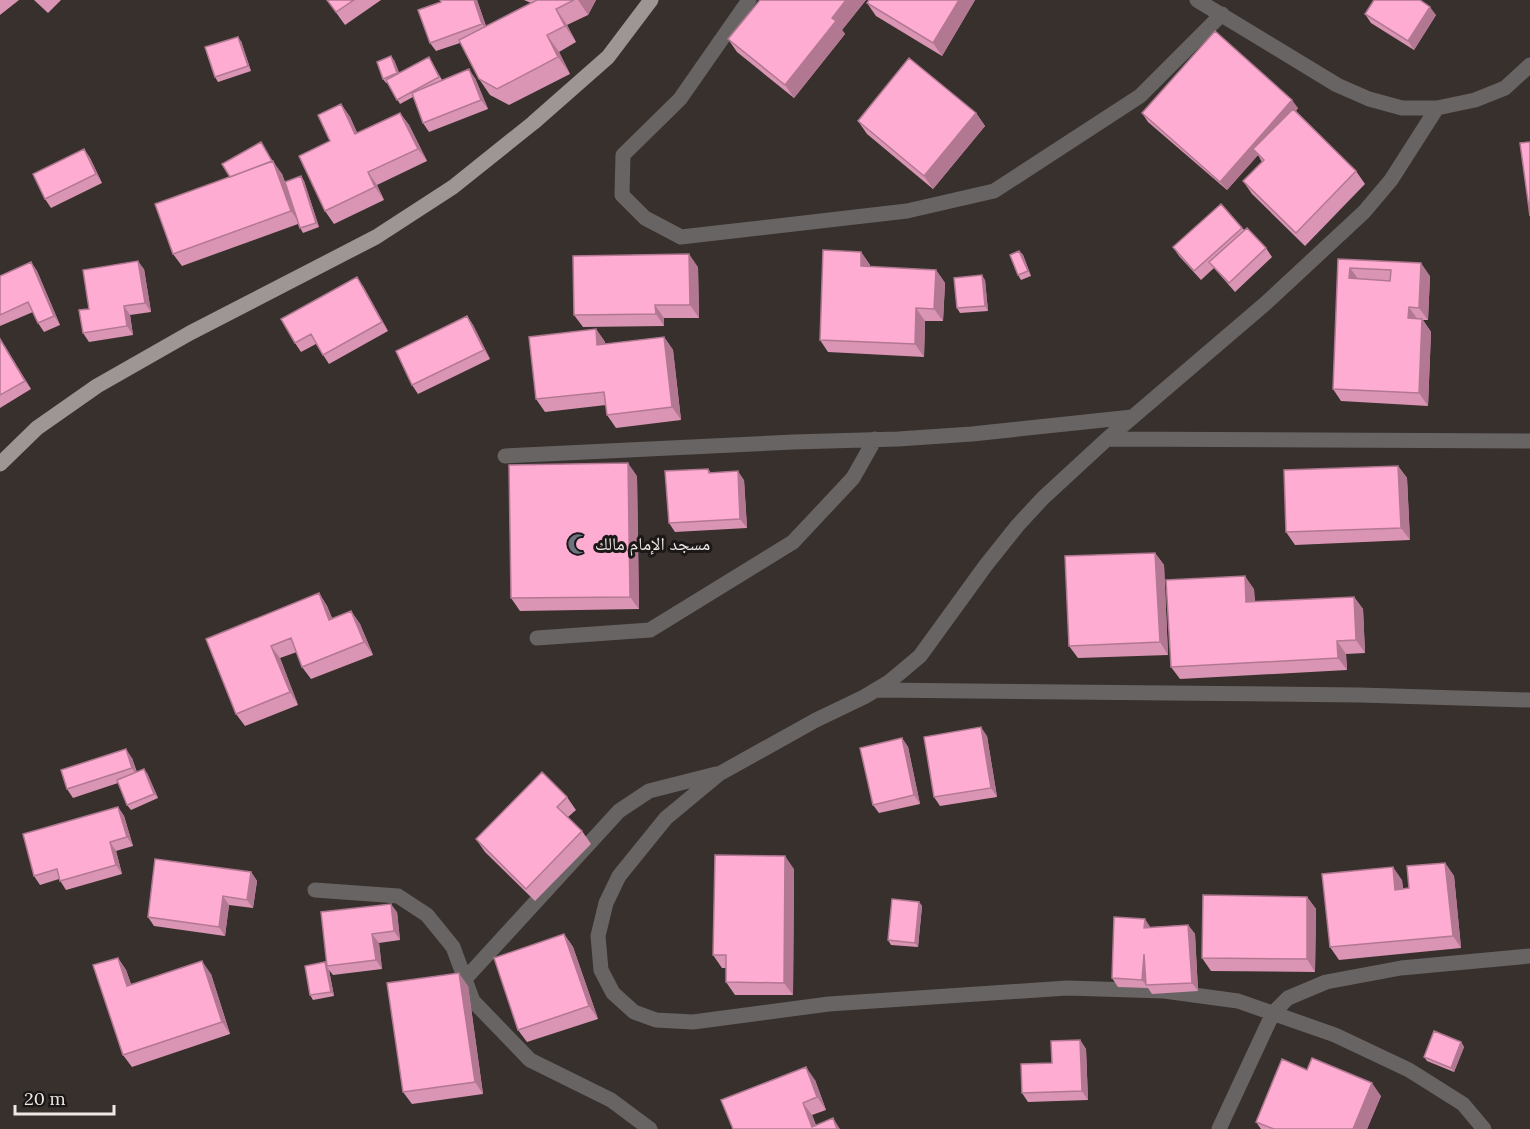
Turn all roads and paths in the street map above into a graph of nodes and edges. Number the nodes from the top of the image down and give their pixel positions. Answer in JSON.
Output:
{"nodes":[{"id":1,"x":651,"y":0,"type":"edge"},
{"id":2,"x":749,"y":0,"type":"edge"},
{"id":3,"x":1197,"y":0,"type":"edge"},
{"id":4,"x":1222,"y":14,"type":"junction"},
{"id":5,"x":1530,"y":65,"type":"edge"},
{"id":6,"x":1437,"y":108,"type":"junction"},
{"id":7,"x":1132,"y":417,"type":"junction"},
{"id":8,"x":875,"y":440,"type":"junction"},
{"id":9,"x":1107,"y":440,"type":"junction"},
{"id":10,"x":1530,"y":441,"type":"edge"},
{"id":11,"x":505,"y":456,"type":"dead end"},
{"id":12,"x":0,"y":464,"type":"edge"},
{"id":13,"x":537,"y":638,"type":"dead end"},
{"id":14,"x":877,"y":690,"type":"junction"},
{"id":15,"x":1530,"y":700,"type":"edge"},
{"id":16,"x":719,"y":774,"type":"junction"},
{"id":17,"x":315,"y":890,"type":"dead end"},
{"id":18,"x":1530,"y":956,"type":"edge"},
{"id":19,"x":465,"y":980,"type":"junction"},
{"id":20,"x":1273,"y":1013,"type":"junction"},
{"id":21,"x":650,"y":1129,"type":"edge"},
{"id":22,"x":1219,"y":1129,"type":"edge"},
{"id":23,"x":1484,"y":1129,"type":"edge"}],
"edges":[{"from":1,"to":12,"type":"main road"},
{"from":2,"to":4,"type":"street"},
{"from":3,"to":4,"type":"street"},
{"from":4,"to":6,"type":"street"},
{"from":5,"to":6,"type":"street"},
{"from":6,"to":7,"type":"street"},
{"from":7,"to":8,"type":"street"},
{"from":7,"to":9,"type":"street"},
{"from":8,"to":11,"type":"street"},
{"from":8,"to":13,"type":"street"},
{"from":9,"to":10,"type":"street"},
{"from":9,"to":14,"type":"street"},
{"from":14,"to":15,"type":"street"},
{"from":14,"to":16,"type":"street"},
{"from":16,"to":19,"type":"street"},
{"from":16,"to":20,"type":"street"},
{"from":17,"to":19,"type":"street"},
{"from":18,"to":20,"type":"street"},
{"from":19,"to":21,"type":"street"},
{"from":20,"to":22,"type":"street"},
{"from":20,"to":23,"type":"street"}]}
